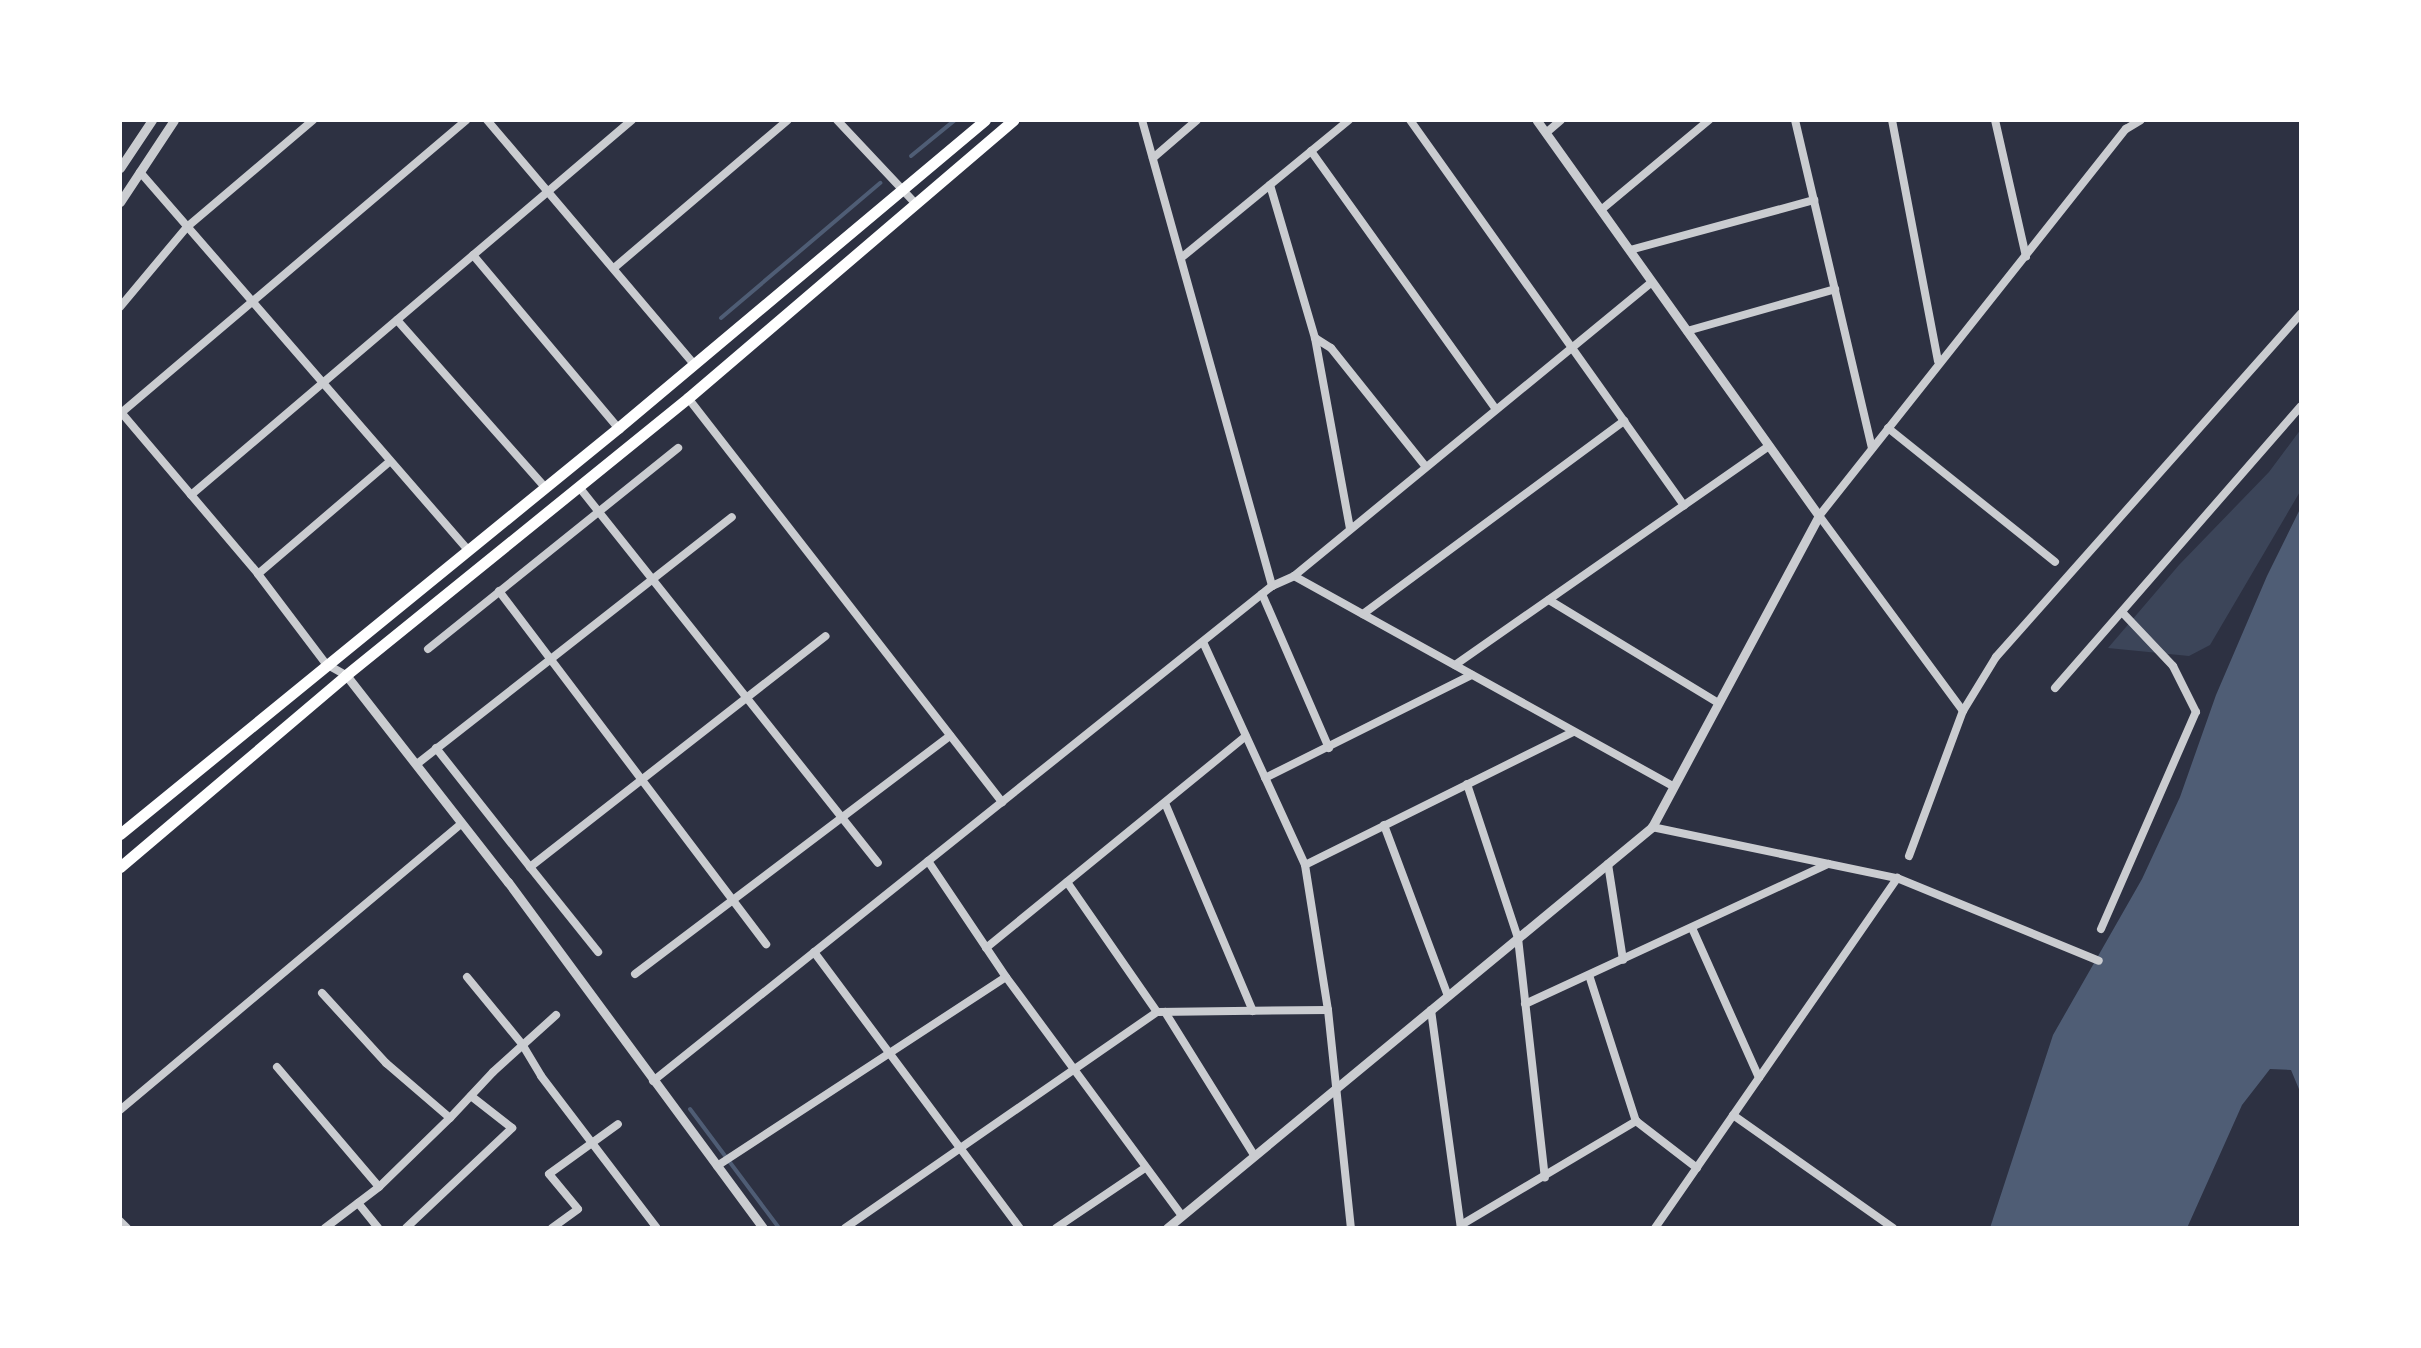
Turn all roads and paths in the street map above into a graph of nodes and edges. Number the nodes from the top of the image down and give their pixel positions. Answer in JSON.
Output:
{"nodes":[{"id":1,"x":174,"y":120,"type":"edge"},
{"id":2,"x":313,"y":120,"type":"edge"},
{"id":3,"x":466,"y":120,"type":"edge"},
{"id":4,"x":487,"y":120,"type":"edge"},
{"id":5,"x":632,"y":120,"type":"edge"},
{"id":6,"x":788,"y":120,"type":"edge"},
{"id":7,"x":837,"y":120,"type":"edge"},
{"id":8,"x":985,"y":120,"type":"edge"},
{"id":9,"x":1013,"y":120,"type":"edge"},
{"id":10,"x":1142,"y":120,"type":"edge"},
{"id":11,"x":1197,"y":120,"type":"edge"},
{"id":12,"x":1349,"y":120,"type":"edge"},
{"id":13,"x":1410,"y":120,"type":"edge"},
{"id":14,"x":1537,"y":120,"type":"edge"},
{"id":15,"x":1561,"y":120,"type":"edge"},
{"id":16,"x":1708,"y":120,"type":"edge"},
{"id":17,"x":1795,"y":120,"type":"edge"},
{"id":18,"x":1892,"y":120,"type":"edge"},
{"id":19,"x":1995,"y":120,"type":"edge"},
{"id":20,"x":2141,"y":120,"type":"edge"},
{"id":21,"x":149,"y":121,"type":"edge"},
{"id":22,"x":2126,"y":125,"type":"edge"},
{"id":23,"x":1546,"y":133,"type":"junction"},
{"id":24,"x":1311,"y":151,"type":"junction"},
{"id":25,"x":1153,"y":158,"type":"junction"},
{"id":26,"x":120,"y":168,"type":"edge"},
{"id":27,"x":140,"y":172,"type":"junction"},
{"id":28,"x":1270,"y":185,"type":"junction"},
{"id":29,"x":905,"y":190,"type":"junction"},
{"id":30,"x":548,"y":191,"type":"junction"},
{"id":31,"x":1814,"y":200,"type":"junction"},
{"id":32,"x":120,"y":202,"type":"edge"},
{"id":33,"x":916,"y":204,"type":"junction"},
{"id":34,"x":1601,"y":210,"type":"junction"},
{"id":35,"x":187,"y":227,"type":"junction"},
{"id":36,"x":1630,"y":250,"type":"junction"},
{"id":37,"x":473,"y":255,"type":"junction"},
{"id":38,"x":1180,"y":258,"type":"junction"},
{"id":39,"x":2026,"y":258,"type":"junction"},
{"id":40,"x":614,"y":268,"type":"junction"},
{"id":41,"x":1652,"y":282,"type":"junction"},
{"id":42,"x":1835,"y":290,"type":"junction"},
{"id":43,"x":252,"y":302,"type":"junction"},
{"id":44,"x":120,"y":307,"type":"edge"},
{"id":45,"x":2301,"y":314,"type":"edge"},
{"id":46,"x":397,"y":320,"type":"junction"},
{"id":47,"x":1687,"y":331,"type":"junction"},
{"id":48,"x":1315,"y":338,"type":"junction"},
{"id":49,"x":1571,"y":348,"type":"junction"},
{"id":50,"x":1938,"y":361,"type":"junction"},
{"id":51,"x":694,"y":364,"type":"junction"},
{"id":52,"x":322,"y":384,"type":"junction"},
{"id":53,"x":688,"y":398,"type":"junction"},
{"id":54,"x":2301,"y":406,"type":"edge"},
{"id":55,"x":1496,"y":409,"type":"junction"},
{"id":56,"x":121,"y":412,"type":"edge"},
{"id":57,"x":1624,"y":422,"type":"junction"},
{"id":58,"x":618,"y":428,"type":"junction"},
{"id":59,"x":1888,"y":428,"type":"junction"},
{"id":60,"x":1769,"y":446,"type":"junction"},
{"id":61,"x":678,"y":448,"type":"dead end"},
{"id":62,"x":1872,"y":448,"type":"junction"},
{"id":63,"x":389,"y":462,"type":"junction"},
{"id":64,"x":1426,"y":467,"type":"junction"},
{"id":65,"x":545,"y":487,"type":"junction"},
{"id":66,"x":579,"y":487,"type":"junction"},
{"id":67,"x":191,"y":495,"type":"junction"},
{"id":68,"x":1684,"y":506,"type":"junction"},
{"id":69,"x":598,"y":511,"type":"junction"},
{"id":70,"x":1819,"y":516,"type":"junction"},
{"id":71,"x":732,"y":517,"type":"dead end"},
{"id":72,"x":1350,"y":529,"type":"junction"},
{"id":73,"x":468,"y":550,"type":"junction"},
{"id":74,"x":2055,"y":562,"type":"dead end"},
{"id":75,"x":258,"y":574,"type":"junction"},
{"id":76,"x":1294,"y":576,"type":"junction"},
{"id":77,"x":652,"y":580,"type":"junction"},
{"id":78,"x":1272,"y":586,"type":"junction"},
{"id":79,"x":499,"y":591,"type":"junction"},
{"id":80,"x":1262,"y":594,"type":"junction"},
{"id":81,"x":1548,"y":600,"type":"junction"},
{"id":82,"x":2122,"y":612,"type":"junction"},
{"id":83,"x":1363,"y":614,"type":"junction"},
{"id":84,"x":826,"y":636,"type":"dead end"},
{"id":85,"x":1202,"y":642,"type":"junction"},
{"id":86,"x":428,"y":650,"type":"dead end"},
{"id":87,"x":549,"y":659,"type":"junction"},
{"id":88,"x":326,"y":664,"type":"junction"},
{"id":89,"x":1456,"y":665,"type":"junction"},
{"id":90,"x":346,"y":675,"type":"junction"},
{"id":91,"x":1472,"y":675,"type":"junction"},
{"id":92,"x":2056,"y":688,"type":"dead end"},
{"id":93,"x":745,"y":696,"type":"junction"},
{"id":94,"x":1717,"y":702,"type":"junction"},
{"id":95,"x":1963,"y":711,"type":"junction"},
{"id":96,"x":1573,"y":732,"type":"junction"},
{"id":97,"x":950,"y":736,"type":"junction"},
{"id":98,"x":1246,"y":736,"type":"junction"},
{"id":99,"x":436,"y":748,"type":"junction"},
{"id":100,"x":1329,"y":748,"type":"junction"},
{"id":101,"x":416,"y":764,"type":"junction"},
{"id":102,"x":1265,"y":778,"type":"junction"},
{"id":103,"x":638,"y":780,"type":"junction"},
{"id":104,"x":1466,"y":784,"type":"junction"},
{"id":105,"x":1673,"y":786,"type":"junction"},
{"id":106,"x":1002,"y":802,"type":"junction"},
{"id":107,"x":1164,"y":802,"type":"junction"},
{"id":108,"x":840,"y":816,"type":"junction"},
{"id":109,"x":461,"y":824,"type":"junction"},
{"id":110,"x":1384,"y":826,"type":"junction"},
{"id":111,"x":1652,"y":828,"type":"junction"},
{"id":112,"x":120,"y":834,"type":"edge"},
{"id":113,"x":1909,"y":856,"type":"dead end"},
{"id":114,"x":928,"y":861,"type":"junction"},
{"id":115,"x":878,"y":863,"type":"dead end"},
{"id":116,"x":1305,"y":864,"type":"junction"},
{"id":117,"x":1608,"y":864,"type":"junction"},
{"id":118,"x":1828,"y":864,"type":"junction"},
{"id":119,"x":120,"y":867,"type":"edge"},
{"id":120,"x":530,"y":867,"type":"junction"},
{"id":121,"x":1897,"y":878,"type":"junction"},
{"id":122,"x":1067,"y":882,"type":"junction"},
{"id":123,"x":734,"y":900,"type":"junction"},
{"id":124,"x":1692,"y":928,"type":"junction"},
{"id":125,"x":2102,"y":929,"type":"dead end"},
{"id":126,"x":1518,"y":938,"type":"junction"},
{"id":127,"x":766,"y":944,"type":"dead end"},
{"id":128,"x":986,"y":948,"type":"junction"},
{"id":129,"x":598,"y":952,"type":"dead end"},
{"id":130,"x":814,"y":952,"type":"junction"},
{"id":131,"x":1623,"y":960,"type":"junction"},
{"id":132,"x":2099,"y":961,"type":"dead end"},
{"id":133,"x":635,"y":974,"type":"dead end"},
{"id":134,"x":467,"y":976,"type":"dead end"},
{"id":135,"x":1588,"y":976,"type":"junction"},
{"id":136,"x":1006,"y":977,"type":"junction"},
{"id":137,"x":322,"y":994,"type":"dead end"},
{"id":138,"x":1448,"y":996,"type":"junction"},
{"id":139,"x":1525,"y":1004,"type":"junction"},
{"id":140,"x":1328,"y":1010,"type":"junction"},
{"id":141,"x":1432,"y":1010,"type":"junction"},
{"id":142,"x":1253,"y":1011,"type":"junction"},
{"id":143,"x":1161,"y":1012,"type":"junction"},
{"id":144,"x":556,"y":1015,"type":"dead end"},
{"id":145,"x":522,"y":1044,"type":"junction"},
{"id":146,"x":889,"y":1052,"type":"junction"},
{"id":147,"x":277,"y":1066,"type":"dead end"},
{"id":148,"x":1073,"y":1070,"type":"junction"},
{"id":149,"x":1760,"y":1078,"type":"junction"},
{"id":150,"x":653,"y":1081,"type":"junction"},
{"id":151,"x":1336,"y":1086,"type":"junction"},
{"id":152,"x":471,"y":1096,"type":"junction"},
{"id":153,"x":120,"y":1110,"type":"edge"},
{"id":154,"x":1733,"y":1115,"type":"junction"},
{"id":155,"x":450,"y":1118,"type":"junction"},
{"id":156,"x":1636,"y":1122,"type":"junction"},
{"id":157,"x":618,"y":1124,"type":"dead end"},
{"id":158,"x":592,"y":1142,"type":"junction"},
{"id":159,"x":962,"y":1147,"type":"junction"},
{"id":160,"x":1254,"y":1156,"type":"junction"},
{"id":161,"x":724,"y":1160,"type":"junction"},
{"id":162,"x":1145,"y":1168,"type":"junction"},
{"id":163,"x":1696,"y":1168,"type":"junction"},
{"id":164,"x":1545,"y":1177,"type":"junction"},
{"id":165,"x":379,"y":1187,"type":"junction"},
{"id":166,"x":358,"y":1203,"type":"junction"},
{"id":167,"x":1182,"y":1216,"type":"junction"},
{"id":168,"x":120,"y":1221,"type":"edge"},
{"id":169,"x":1350,"y":1225,"type":"edge"},
{"id":170,"x":1461,"y":1227,"type":"edge"},
{"id":171,"x":127,"y":1228,"type":"edge"},
{"id":172,"x":325,"y":1228,"type":"edge"},
{"id":173,"x":378,"y":1228,"type":"edge"},
{"id":174,"x":406,"y":1228,"type":"edge"},
{"id":175,"x":552,"y":1228,"type":"edge"},
{"id":176,"x":657,"y":1228,"type":"edge"},
{"id":177,"x":763,"y":1228,"type":"edge"},
{"id":178,"x":845,"y":1228,"type":"edge"},
{"id":179,"x":1020,"y":1228,"type":"edge"},
{"id":180,"x":1056,"y":1228,"type":"edge"},
{"id":181,"x":1167,"y":1228,"type":"edge"},
{"id":182,"x":1342,"y":1228,"type":"edge"},
{"id":183,"x":1655,"y":1228,"type":"edge"},
{"id":184,"x":1893,"y":1228,"type":"edge"}],
"edges":[{"from":1,"to":27,"type":"street"},
{"from":2,"to":35,"type":"street"},
{"from":3,"to":43,"type":"street"},
{"from":4,"to":30,"type":"street"},
{"from":5,"to":30,"type":"street"},
{"from":6,"to":40,"type":"street"},
{"from":7,"to":29,"type":"street"},
{"from":8,"to":29,"type":"highway"},
{"from":9,"to":33,"type":"highway"},
{"from":10,"to":25,"type":"street"},
{"from":11,"to":25,"type":"street"},
{"from":12,"to":24,"type":"street"},
{"from":13,"to":49,"type":"street"},
{"from":14,"to":23,"type":"street"},
{"from":15,"to":23,"type":"street"},
{"from":16,"to":34,"type":"street"},
{"from":17,"to":31,"type":"street"},
{"from":18,"to":50,"type":"street"},
{"from":19,"to":39,"type":"street"},
{"from":20,"to":22,"type":"street"},
{"from":21,"to":26,"type":"street"},
{"from":22,"to":39,"type":"street"},
{"from":23,"to":34,"type":"street"},
{"from":24,"to":28,"type":"street"},
{"from":24,"to":55,"type":"street"},
{"from":25,"to":38,"type":"street"},
{"from":27,"to":32,"type":"street"},
{"from":27,"to":35,"type":"street"},
{"from":28,"to":38,"type":"street"},
{"from":28,"to":48,"type":"street"},
{"from":29,"to":33,"type":"street"},
{"from":29,"to":51,"type":"highway"},
{"from":30,"to":37,"type":"street"},
{"from":30,"to":40,"type":"street"},
{"from":31,"to":36,"type":"street"},
{"from":31,"to":42,"type":"street"},
{"from":33,"to":53,"type":"highway"},
{"from":34,"to":36,"type":"street"},
{"from":35,"to":43,"type":"street"},
{"from":35,"to":44,"type":"street"},
{"from":36,"to":41,"type":"street"},
{"from":37,"to":46,"type":"street"},
{"from":37,"to":58,"type":"street"},
{"from":38,"to":78,"type":"street"},
{"from":39,"to":50,"type":"street"},
{"from":40,"to":51,"type":"street"},
{"from":41,"to":47,"type":"street"},
{"from":41,"to":49,"type":"street"},
{"from":42,"to":47,"type":"street"},
{"from":42,"to":62,"type":"street"},
{"from":43,"to":52,"type":"street"},
{"from":43,"to":56,"type":"street"},
{"from":45,"to":95,"type":"street"},
{"from":46,"to":52,"type":"street"},
{"from":46,"to":65,"type":"street"},
{"from":47,"to":60,"type":"street"},
{"from":48,"to":64,"type":"street"},
{"from":48,"to":72,"type":"street"},
{"from":49,"to":55,"type":"street"},
{"from":49,"to":57,"type":"street"},
{"from":50,"to":59,"type":"street"},
{"from":51,"to":58,"type":"highway"},
{"from":52,"to":63,"type":"street"},
{"from":52,"to":67,"type":"street"},
{"from":53,"to":66,"type":"highway"},
{"from":53,"to":97,"type":"street"},
{"from":54,"to":82,"type":"street"},
{"from":55,"to":64,"type":"street"},
{"from":56,"to":67,"type":"street"},
{"from":57,"to":68,"type":"street"},
{"from":57,"to":83,"type":"street"},
{"from":58,"to":65,"type":"highway"},
{"from":59,"to":62,"type":"street"},
{"from":59,"to":74,"type":"street"},
{"from":60,"to":68,"type":"street"},
{"from":60,"to":70,"type":"street"},
{"from":61,"to":69,"type":"street"},
{"from":62,"to":70,"type":"street"},
{"from":63,"to":73,"type":"street"},
{"from":63,"to":75,"type":"street"},
{"from":64,"to":72,"type":"street"},
{"from":65,"to":73,"type":"highway"},
{"from":66,"to":69,"type":"street"},
{"from":66,"to":90,"type":"highway"},
{"from":67,"to":75,"type":"street"},
{"from":68,"to":81,"type":"street"},
{"from":69,"to":77,"type":"street"},
{"from":69,"to":79,"type":"street"},
{"from":70,"to":94,"type":"street"},
{"from":70,"to":95,"type":"street"},
{"from":71,"to":77,"type":"street"},
{"from":72,"to":76,"type":"street"},
{"from":73,"to":88,"type":"highway"},
{"from":75,"to":88,"type":"street"},
{"from":76,"to":78,"type":"street"},
{"from":76,"to":83,"type":"street"},
{"from":77,"to":87,"type":"street"},
{"from":77,"to":93,"type":"street"},
{"from":78,"to":80,"type":"street"},
{"from":79,"to":86,"type":"street"},
{"from":79,"to":87,"type":"street"},
{"from":80,"to":85,"type":"street"},
{"from":80,"to":100,"type":"street"},
{"from":81,"to":89,"type":"street"},
{"from":81,"to":94,"type":"street"},
{"from":82,"to":92,"type":"street"},
{"from":82,"to":125,"type":"street"},
{"from":83,"to":89,"type":"street"},
{"from":84,"to":93,"type":"street"},
{"from":85,"to":98,"type":"street"},
{"from":85,"to":106,"type":"street"},
{"from":87,"to":99,"type":"street"},
{"from":87,"to":103,"type":"street"},
{"from":88,"to":90,"type":"street"},
{"from":88,"to":112,"type":"highway"},
{"from":89,"to":91,"type":"street"},
{"from":90,"to":101,"type":"street"},
{"from":90,"to":119,"type":"highway"},
{"from":91,"to":96,"type":"street"},
{"from":91,"to":100,"type":"street"},
{"from":93,"to":103,"type":"street"},
{"from":93,"to":108,"type":"street"},
{"from":94,"to":105,"type":"street"},
{"from":95,"to":113,"type":"street"},
{"from":96,"to":104,"type":"street"},
{"from":96,"to":105,"type":"street"},
{"from":97,"to":106,"type":"street"},
{"from":97,"to":108,"type":"street"},
{"from":98,"to":102,"type":"street"},
{"from":98,"to":107,"type":"street"},
{"from":99,"to":101,"type":"street"},
{"from":99,"to":120,"type":"street"},
{"from":100,"to":102,"type":"street"},
{"from":101,"to":109,"type":"street"},
{"from":102,"to":116,"type":"street"},
{"from":103,"to":120,"type":"street"},
{"from":103,"to":123,"type":"street"},
{"from":104,"to":110,"type":"street"},
{"from":104,"to":126,"type":"street"},
{"from":105,"to":111,"type":"street"},
{"from":106,"to":114,"type":"street"},
{"from":107,"to":122,"type":"street"},
{"from":107,"to":142,"type":"street"},
{"from":108,"to":115,"type":"street"},
{"from":108,"to":123,"type":"street"},
{"from":109,"to":150,"type":"street"},
{"from":109,"to":153,"type":"street"},
{"from":110,"to":116,"type":"street"},
{"from":110,"to":138,"type":"street"},
{"from":111,"to":117,"type":"street"},
{"from":111,"to":118,"type":"street"},
{"from":114,"to":128,"type":"street"},
{"from":114,"to":130,"type":"street"},
{"from":116,"to":140,"type":"street"},
{"from":117,"to":126,"type":"street"},
{"from":117,"to":131,"type":"street"},
{"from":118,"to":121,"type":"street"},
{"from":118,"to":124,"type":"street"},
{"from":120,"to":129,"type":"street"},
{"from":121,"to":132,"type":"street"},
{"from":121,"to":149,"type":"street"},
{"from":122,"to":128,"type":"street"},
{"from":122,"to":143,"type":"street"},
{"from":123,"to":127,"type":"street"},
{"from":123,"to":133,"type":"street"},
{"from":124,"to":131,"type":"street"},
{"from":124,"to":149,"type":"street"},
{"from":126,"to":138,"type":"street"},
{"from":126,"to":139,"type":"street"},
{"from":128,"to":136,"type":"street"},
{"from":130,"to":146,"type":"street"},
{"from":130,"to":150,"type":"street"},
{"from":131,"to":135,"type":"street"},
{"from":134,"to":145,"type":"street"},
{"from":135,"to":139,"type":"street"},
{"from":135,"to":156,"type":"street"},
{"from":136,"to":146,"type":"street"},
{"from":136,"to":148,"type":"street"},
{"from":137,"to":155,"type":"street"},
{"from":138,"to":141,"type":"street"},
{"from":139,"to":164,"type":"street"},
{"from":140,"to":142,"type":"street"},
{"from":140,"to":151,"type":"street"},
{"from":141,"to":151,"type":"street"},
{"from":141,"to":170,"type":"street"},
{"from":142,"to":143,"type":"street"},
{"from":143,"to":148,"type":"street"},
{"from":143,"to":160,"type":"street"},
{"from":144,"to":145,"type":"street"},
{"from":145,"to":152,"type":"street"},
{"from":145,"to":158,"type":"street"},
{"from":146,"to":159,"type":"street"},
{"from":146,"to":161,"type":"street"},
{"from":147,"to":165,"type":"street"},
{"from":148,"to":159,"type":"street"},
{"from":148,"to":162,"type":"street"},
{"from":149,"to":154,"type":"street"},
{"from":150,"to":161,"type":"street"},
{"from":151,"to":160,"type":"street"},
{"from":151,"to":169,"type":"street"},
{"from":152,"to":155,"type":"street"},
{"from":152,"to":174,"type":"street"},
{"from":154,"to":163,"type":"street"},
{"from":154,"to":184,"type":"street"},
{"from":155,"to":165,"type":"street"},
{"from":156,"to":163,"type":"street"},
{"from":156,"to":164,"type":"street"},
{"from":157,"to":158,"type":"street"},
{"from":158,"to":175,"type":"street"},
{"from":158,"to":176,"type":"street"},
{"from":159,"to":178,"type":"street"},
{"from":159,"to":179,"type":"street"},
{"from":160,"to":167,"type":"street"},
{"from":161,"to":177,"type":"street"},
{"from":162,"to":167,"type":"street"},
{"from":162,"to":180,"type":"street"},
{"from":163,"to":183,"type":"street"},
{"from":164,"to":170,"type":"street"},
{"from":165,"to":166,"type":"street"},
{"from":166,"to":172,"type":"street"},
{"from":166,"to":173,"type":"street"},
{"from":167,"to":181,"type":"street"},
{"from":168,"to":171,"type":"street"},
{"from":169,"to":182,"type":"street"}]}
